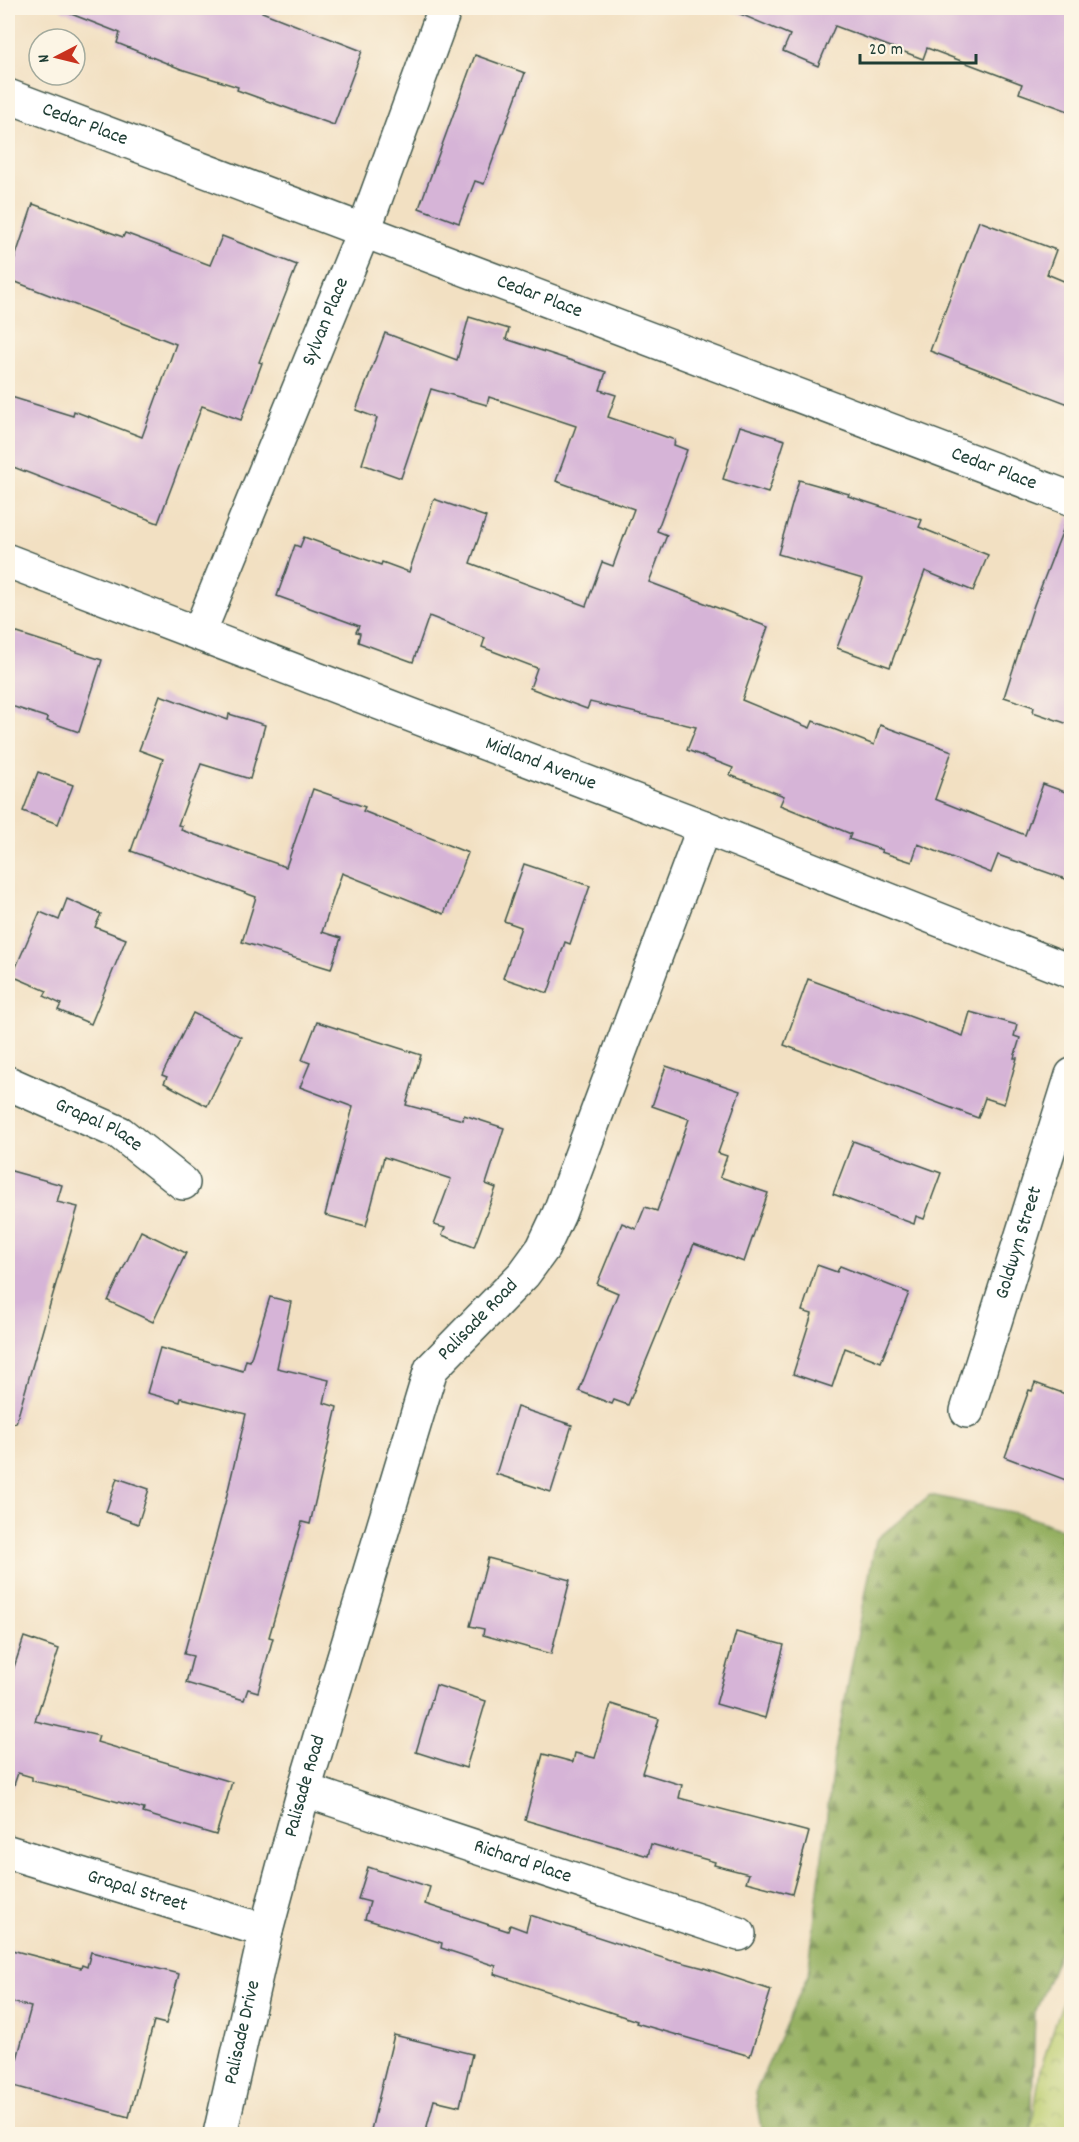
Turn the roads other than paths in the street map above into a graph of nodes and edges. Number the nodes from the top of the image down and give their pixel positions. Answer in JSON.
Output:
{"nodes":[{"id":1,"x":445,"y":8,"type":"edge"},
{"id":2,"x":8,"y":96,"type":"edge"},
{"id":3,"x":363,"y":230,"type":"junction"},
{"id":4,"x":1071,"y":499,"type":"edge"},
{"id":5,"x":8,"y":561,"type":"edge"},
{"id":6,"x":199,"y":633,"type":"junction"},
{"id":7,"x":704,"y":827,"type":"junction"},
{"id":8,"x":1071,"y":972,"type":"edge"},
{"id":9,"x":1071,"y":1075,"type":"edge"},
{"id":10,"x":8,"y":1083,"type":"edge"},
{"id":11,"x":183,"y":1183,"type":"dead end"},
{"id":12,"x":967,"y":1412,"type":"dead end"},
{"id":13,"x":304,"y":1790,"type":"junction"},
{"id":14,"x":8,"y":1852,"type":"edge"},
{"id":15,"x":266,"y":1931,"type":"junction"},
{"id":16,"x":739,"y":1934,"type":"dead end"},
{"id":17,"x":220,"y":2134,"type":"edge"}],
"edges":[{"from":1,"to":3,"type":"street","name":"Sylvan Place"},
{"from":2,"to":3,"type":"street","name":"Cedar Place"},
{"from":3,"to":4,"type":"street","name":"Cedar Place"},
{"from":3,"to":6,"type":"street","name":"Sylvan Place"},
{"from":5,"to":6,"type":"street","name":"Midland Avenue"},
{"from":6,"to":7,"type":"street","name":"Midland Avenue"},
{"from":7,"to":8,"type":"street","name":"Midland Avenue"},
{"from":7,"to":13,"type":"street","name":"Palisade Road"},
{"from":9,"to":12,"type":"street","name":"Goldwyn Street"},
{"from":10,"to":11,"type":"street","name":"Grapal Place"},
{"from":13,"to":15,"type":"street","name":"Palisade Road"},
{"from":13,"to":16,"type":"street","name":"Richard Place"},
{"from":14,"to":15,"type":"street","name":"Grapal Street"},
{"from":15,"to":17,"type":"street","name":"Palisade Drive"}]}
